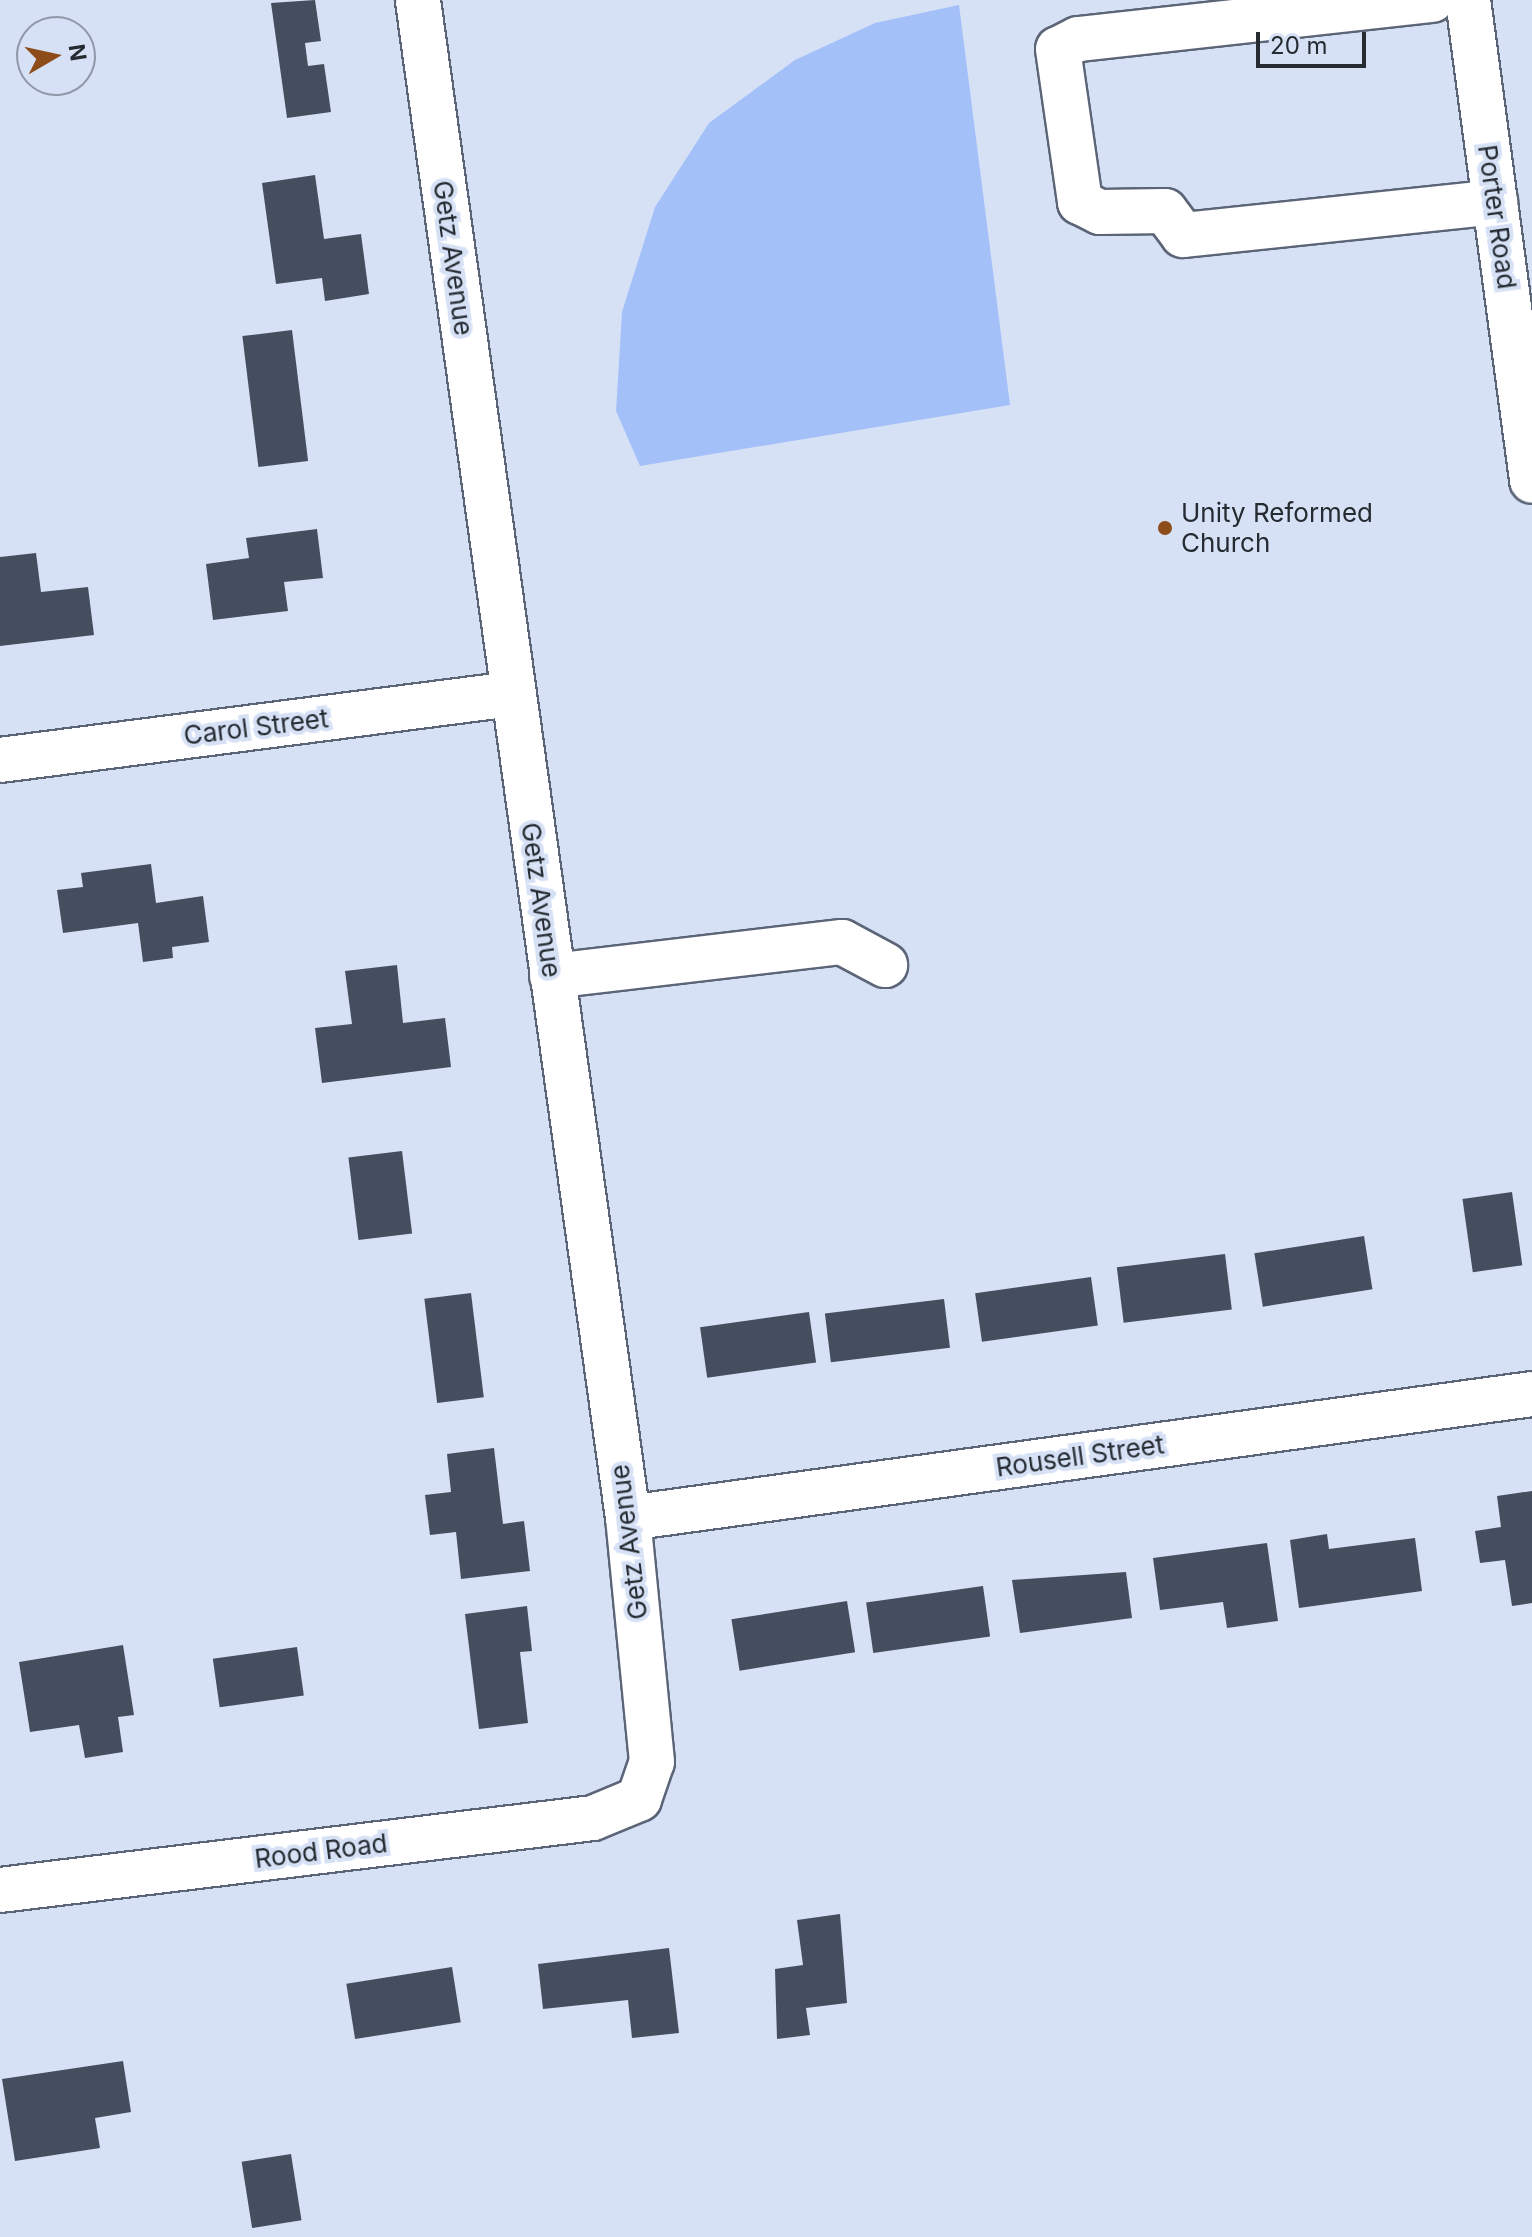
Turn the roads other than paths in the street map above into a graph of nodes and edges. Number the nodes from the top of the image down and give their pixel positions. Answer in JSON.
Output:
{"nodes":[{"id":1,"x":418,"y":0,"type":"edge"},
{"id":2,"x":1432,"y":0,"type":"edge"},
{"id":3,"x":1468,"y":0,"type":"edge"},
{"id":4,"x":1495,"y":202,"type":"junction"},
{"id":5,"x":1532,"y":481,"type":"edge"},
{"id":6,"x":512,"y":694,"type":"junction"},
{"id":7,"x":0,"y":760,"type":"edge"},
{"id":8,"x":885,"y":965,"type":"dead end"},
{"id":9,"x":552,"y":976,"type":"junction"},
{"id":10,"x":1532,"y":1394,"type":"edge"},
{"id":11,"x":628,"y":1518,"type":"junction"},
{"id":12,"x":639,"y":1799,"type":"joint"},
{"id":13,"x":0,"y":1890,"type":"edge"}],
"edges":[{"from":1,"to":6,"type":"street","name":"Getz Avenue"},
{"from":2,"to":4,"type":"street"},
{"from":3,"to":4,"type":"street","name":"Porter Road"},
{"from":4,"to":5,"type":"street","name":"Porter Road"},
{"from":6,"to":7,"type":"street","name":"Carol Street"},
{"from":6,"to":9,"type":"street","name":"Getz Avenue"},
{"from":8,"to":9,"type":"street"},
{"from":9,"to":11,"type":"street","name":"Getz Avenue"},
{"from":10,"to":11,"type":"street","name":"Rousell Street"},
{"from":11,"to":12,"type":"street","name":"Getz Avenue"},
{"from":12,"to":13,"type":"street","name":"Rood Road"}]}
